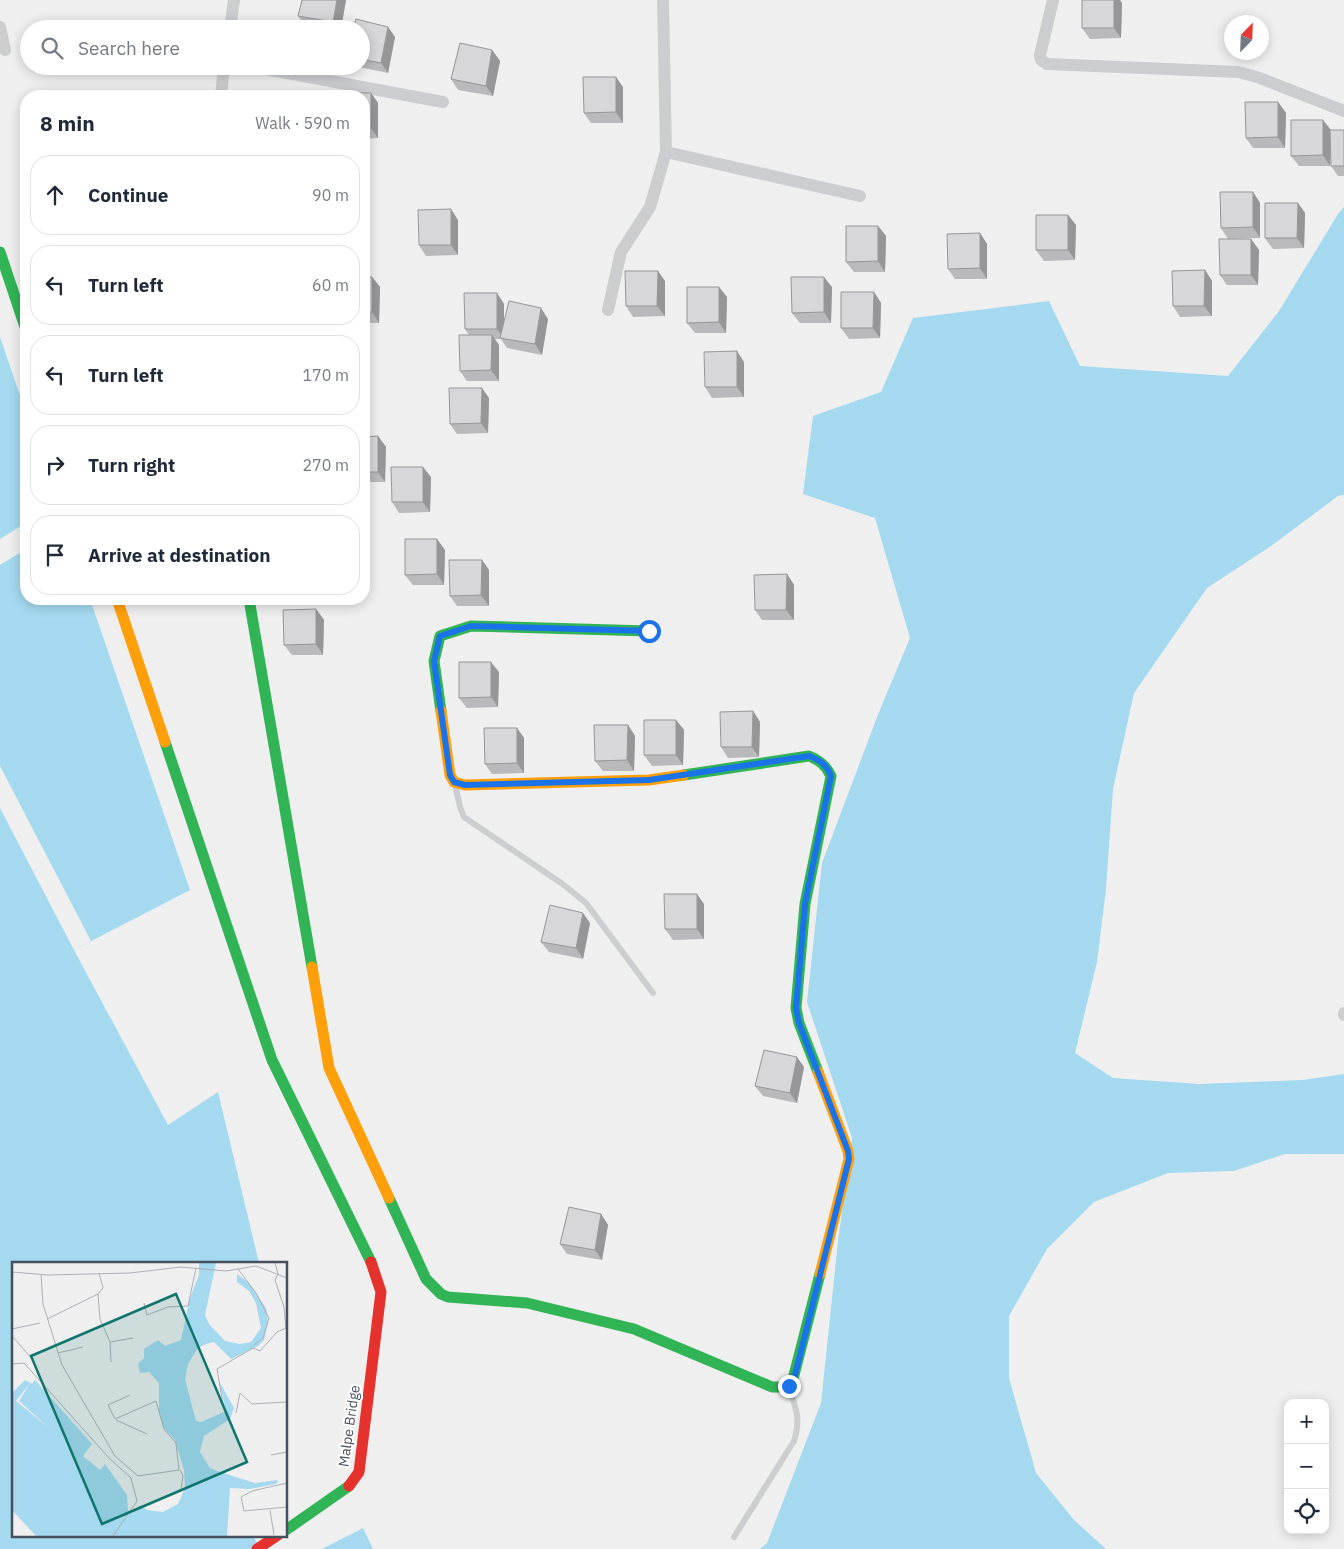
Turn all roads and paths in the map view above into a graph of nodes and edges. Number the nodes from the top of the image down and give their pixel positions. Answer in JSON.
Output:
{"nodes":[{"id":1,"x":234,"y":0,"type":"edge"},
{"id":2,"x":663,"y":0,"type":"edge"},
{"id":3,"x":1053,"y":0,"type":"edge"},
{"id":4,"x":231,"y":20,"type":"edge"},
{"id":5,"x":0,"y":27,"type":"edge"},
{"id":6,"x":5,"y":50,"type":"dead end"},
{"id":7,"x":223,"y":75,"type":"edge"},
{"id":8,"x":298,"y":75,"type":"edge"},
{"id":9,"x":222,"y":90,"type":"edge"},
{"id":10,"x":443,"y":102,"type":"dead end"},
{"id":11,"x":1344,"y":111,"type":"edge"},
{"id":12,"x":666,"y":152,"type":"junction"},
{"id":13,"x":860,"y":196,"type":"dead end"},
{"id":14,"x":0,"y":252,"type":"edge"},
{"id":15,"x":608,"y":310,"type":"dead end"},
{"id":16,"x":20,"y":312,"type":"edge"},
{"id":17,"x":119,"y":605,"type":"edge"},
{"id":18,"x":250,"y":605,"type":"edge"},
{"id":19,"x":649,"y":631,"type":"dead end"},
{"id":20,"x":454,"y":782,"type":"junction"},
{"id":21,"x":653,"y":993,"type":"dead end"},
{"id":22,"x":789,"y":1386,"type":"junction"},
{"id":23,"x":288,"y":1529,"type":"edge"},
{"id":24,"x":276,"y":1536,"type":"edge"},
{"id":25,"x":734,"y":1537,"type":"dead end"},
{"id":26,"x":257,"y":1549,"type":"edge"}],
"edges":[{"from":1,"to":4,"type":"street"},
{"from":2,"to":12,"type":"street"},
{"from":3,"to":11,"type":"street"},
{"from":5,"to":6,"type":"street"},
{"from":7,"to":9,"type":"street"},
{"from":8,"to":10,"type":"street"},
{"from":12,"to":13,"type":"street"},
{"from":12,"to":15,"type":"street"},
{"from":14,"to":16,"type":"street"},
{"from":17,"to":23,"type":"street","name":"Malpe Bridge"},
{"from":18,"to":22,"type":"street"},
{"from":19,"to":20,"type":"street"},
{"from":20,"to":21,"type":"lane"},
{"from":20,"to":22,"type":"street"},
{"from":22,"to":25,"type":"lane"},
{"from":24,"to":26,"type":"street"}]}
